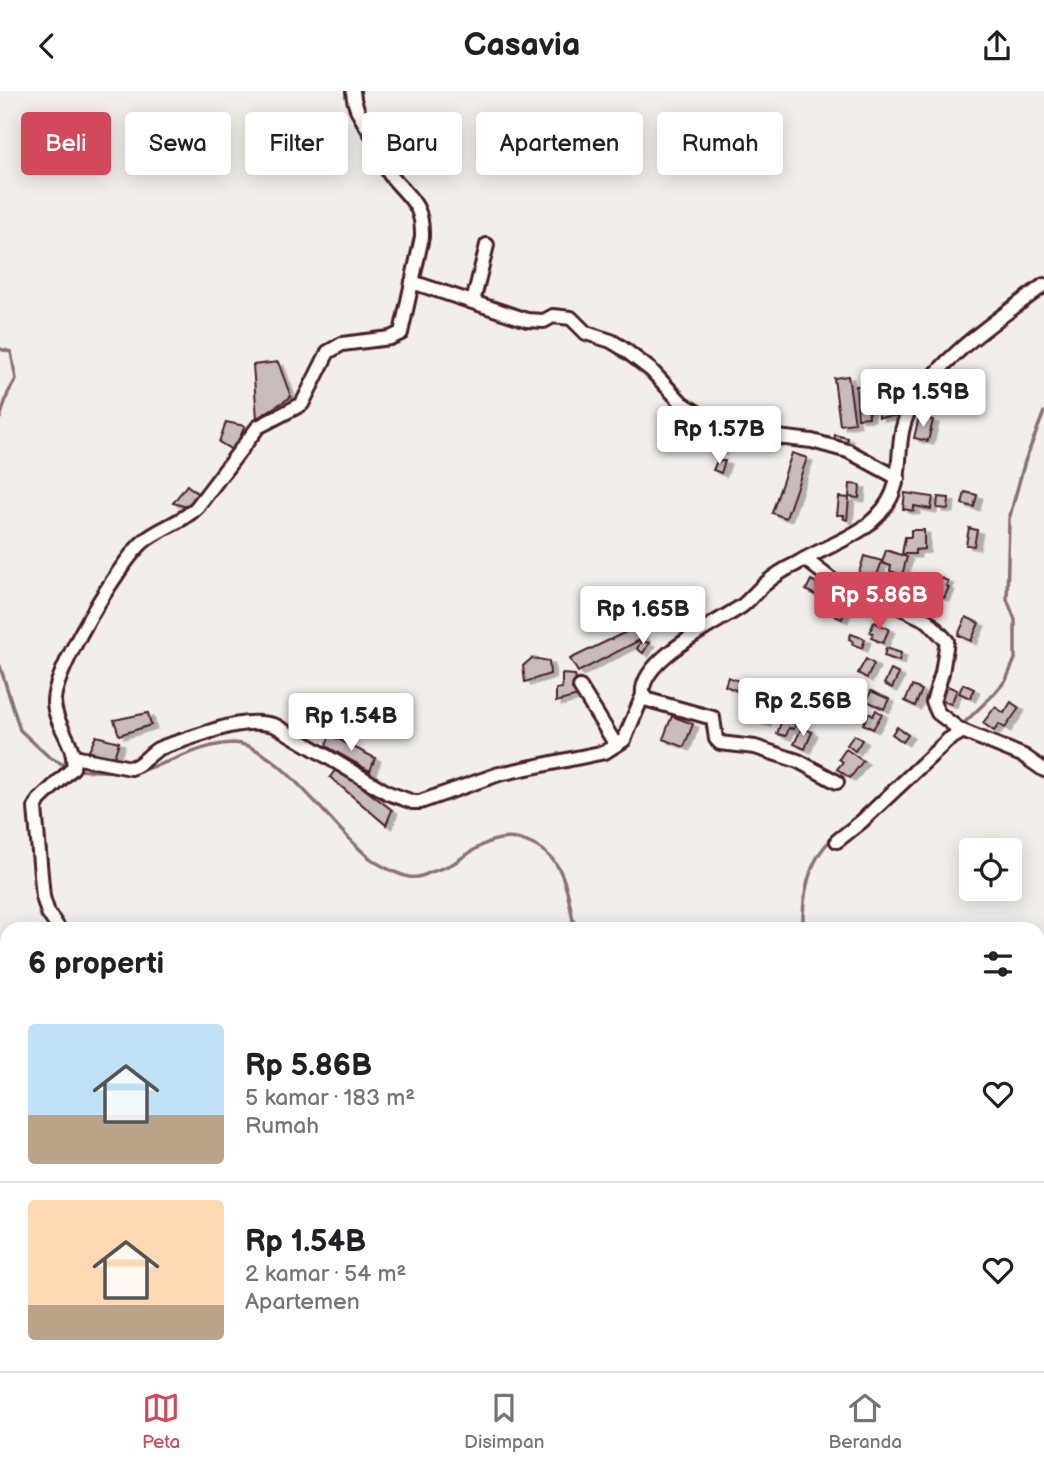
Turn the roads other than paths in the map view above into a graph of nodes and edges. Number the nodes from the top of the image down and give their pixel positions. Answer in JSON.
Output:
{"nodes":[{"id":1,"x":353,"y":91,"type":"edge"},
{"id":2,"x":487,"y":245,"type":"dead end"},
{"id":3,"x":412,"y":282,"type":"junction"},
{"id":4,"x":1044,"y":285,"type":"edge"},
{"id":5,"x":473,"y":302,"type":"junction"},
{"id":6,"x":898,"y":478,"type":"junction"},
{"id":7,"x":805,"y":559,"type":"junction"},
{"id":8,"x":580,"y":687,"type":"dead end"},
{"id":9,"x":643,"y":695,"type":"junction"},
{"id":10,"x":958,"y":728,"type":"junction"},
{"id":11,"x":616,"y":745,"type":"junction"},
{"id":12,"x":74,"y":763,"type":"junction"},
{"id":13,"x":1044,"y":770,"type":"edge"},
{"id":14,"x":837,"y":782,"type":"dead end"},
{"id":15,"x":837,"y":841,"type":"dead end"},
{"id":16,"x":54,"y":922,"type":"edge"}],
"edges":[{"from":1,"to":3,"type":"street"},
{"from":2,"to":5,"type":"street"},
{"from":3,"to":5,"type":"street"},
{"from":3,"to":12,"type":"street"},
{"from":4,"to":6,"type":"street"},
{"from":5,"to":6,"type":"street"},
{"from":6,"to":7,"type":"street"},
{"from":7,"to":9,"type":"street"},
{"from":7,"to":10,"type":"street"},
{"from":8,"to":11,"type":"street"},
{"from":9,"to":11,"type":"street"},
{"from":9,"to":14,"type":"street"},
{"from":10,"to":13,"type":"street"},
{"from":10,"to":15,"type":"street"},
{"from":11,"to":12,"type":"street"},
{"from":12,"to":16,"type":"street"}]}
